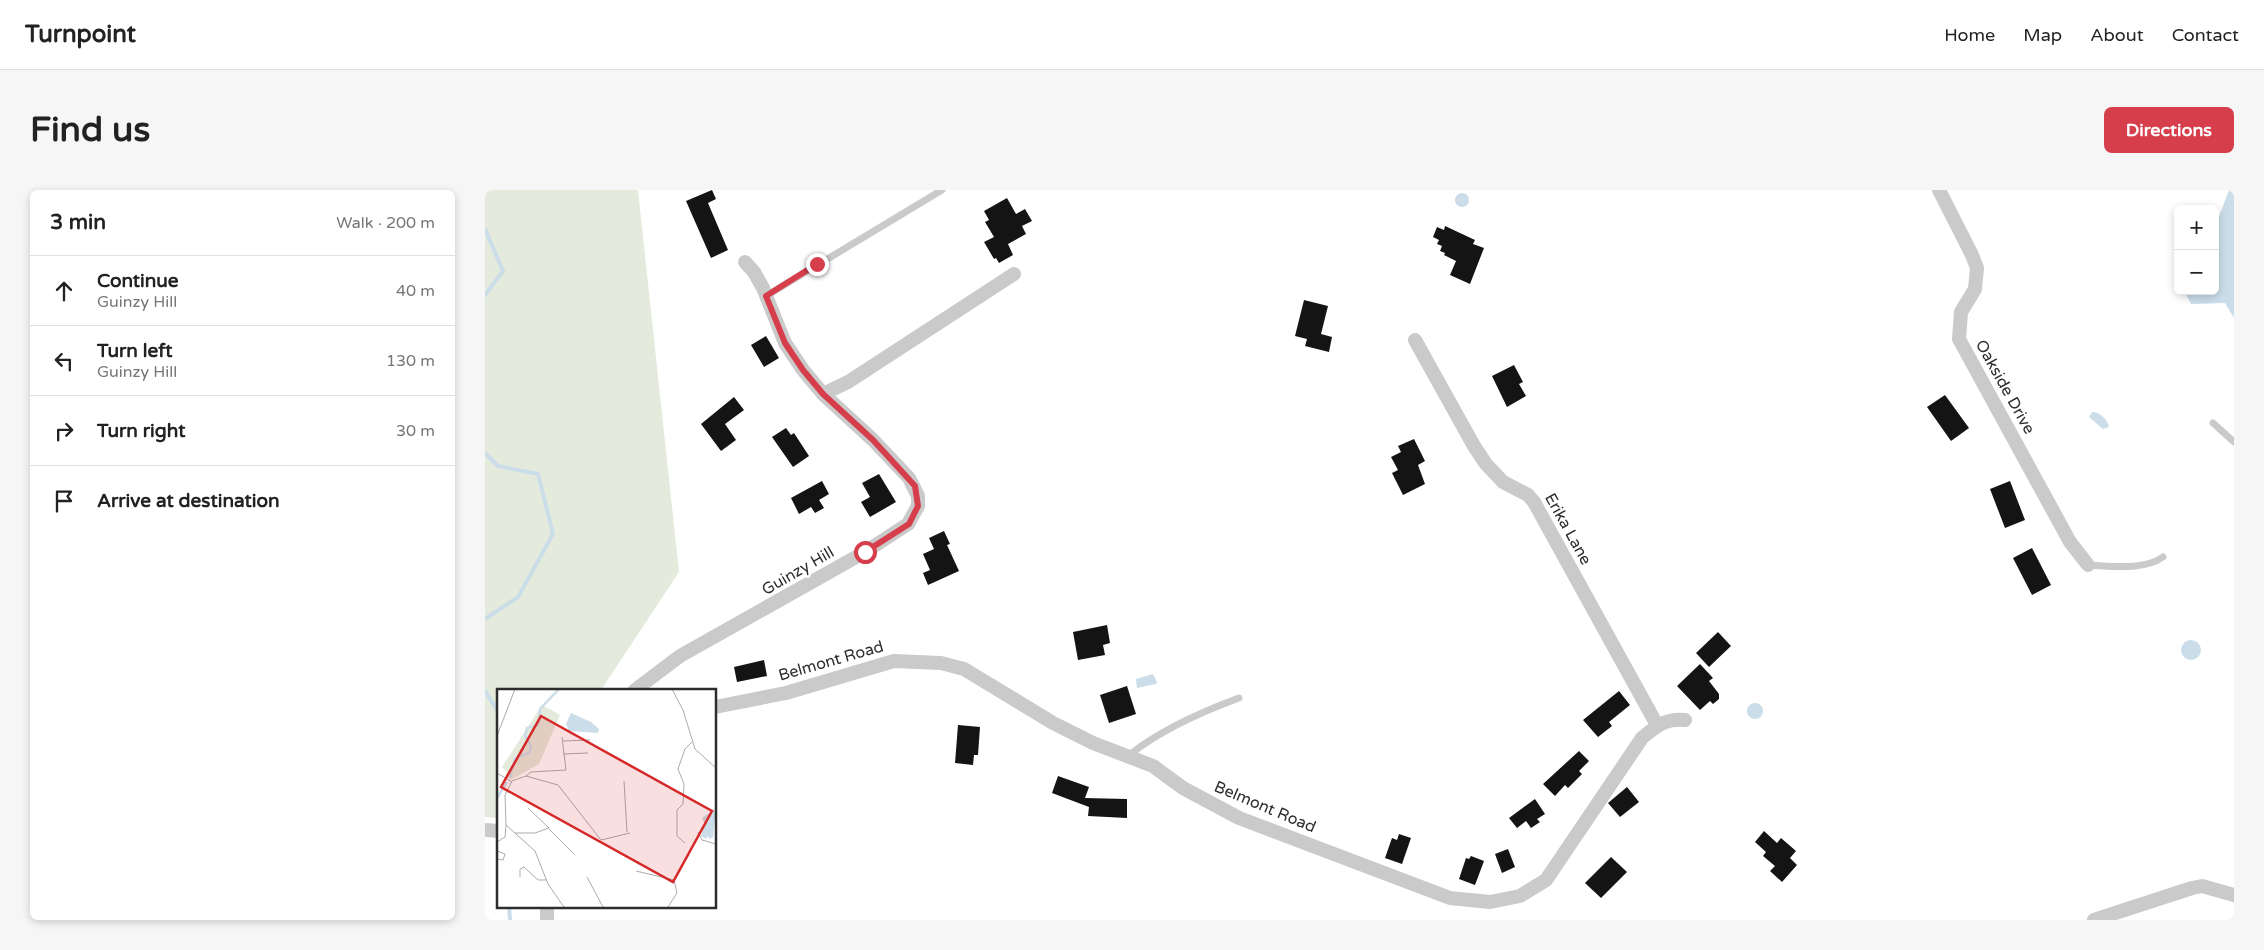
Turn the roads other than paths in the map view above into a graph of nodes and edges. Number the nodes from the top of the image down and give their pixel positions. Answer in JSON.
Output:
{"nodes":[{"id":1,"x":942,"y":190,"type":"edge"},
{"id":2,"x":1939,"y":190,"type":"edge"},
{"id":3,"x":745,"y":262,"type":"dead end"},
{"id":4,"x":1013,"y":274,"type":"dead end"},
{"id":5,"x":766,"y":296,"type":"junction"},
{"id":6,"x":1415,"y":340,"type":"dead end"},
{"id":7,"x":823,"y":394,"type":"junction"},
{"id":8,"x":2213,"y":423,"type":"dead end"},
{"id":9,"x":2234,"y":442,"type":"edge"},
{"id":10,"x":2163,"y":557,"type":"dead end"},
{"id":11,"x":2088,"y":565,"type":"joint"},
{"id":12,"x":636,"y":689,"type":"edge"},
{"id":13,"x":1239,"y":698,"type":"dead end"},
{"id":14,"x":716,"y":707,"type":"edge"},
{"id":15,"x":1685,"y":720,"type":"dead end"},
{"id":16,"x":1657,"y":725,"type":"junction"},
{"id":17,"x":1128,"y":756,"type":"junction"},
{"id":18,"x":2234,"y":895,"type":"edge"},
{"id":19,"x":2094,"y":920,"type":"edge"}],
"edges":[{"from":1,"to":5,"type":"lane"},
{"from":2,"to":11,"type":"street","name":"Oakside Drive"},
{"from":3,"to":5,"type":"street","name":"Guinzy Hill"},
{"from":4,"to":7,"type":"street"},
{"from":5,"to":7,"type":"street","name":"Guinzy Hill"},
{"from":6,"to":16,"type":"street","name":"Erika Lane"},
{"from":7,"to":12,"type":"street","name":"Guinzy Hill"},
{"from":8,"to":9,"type":"lane"},
{"from":10,"to":11,"type":"lane"},
{"from":13,"to":17,"type":"lane"},
{"from":14,"to":17,"type":"street","name":"Belmont Road"},
{"from":15,"to":16,"type":"street"},
{"from":16,"to":17,"type":"street","name":"Belmont Road"},
{"from":18,"to":19,"type":"street"}]}
